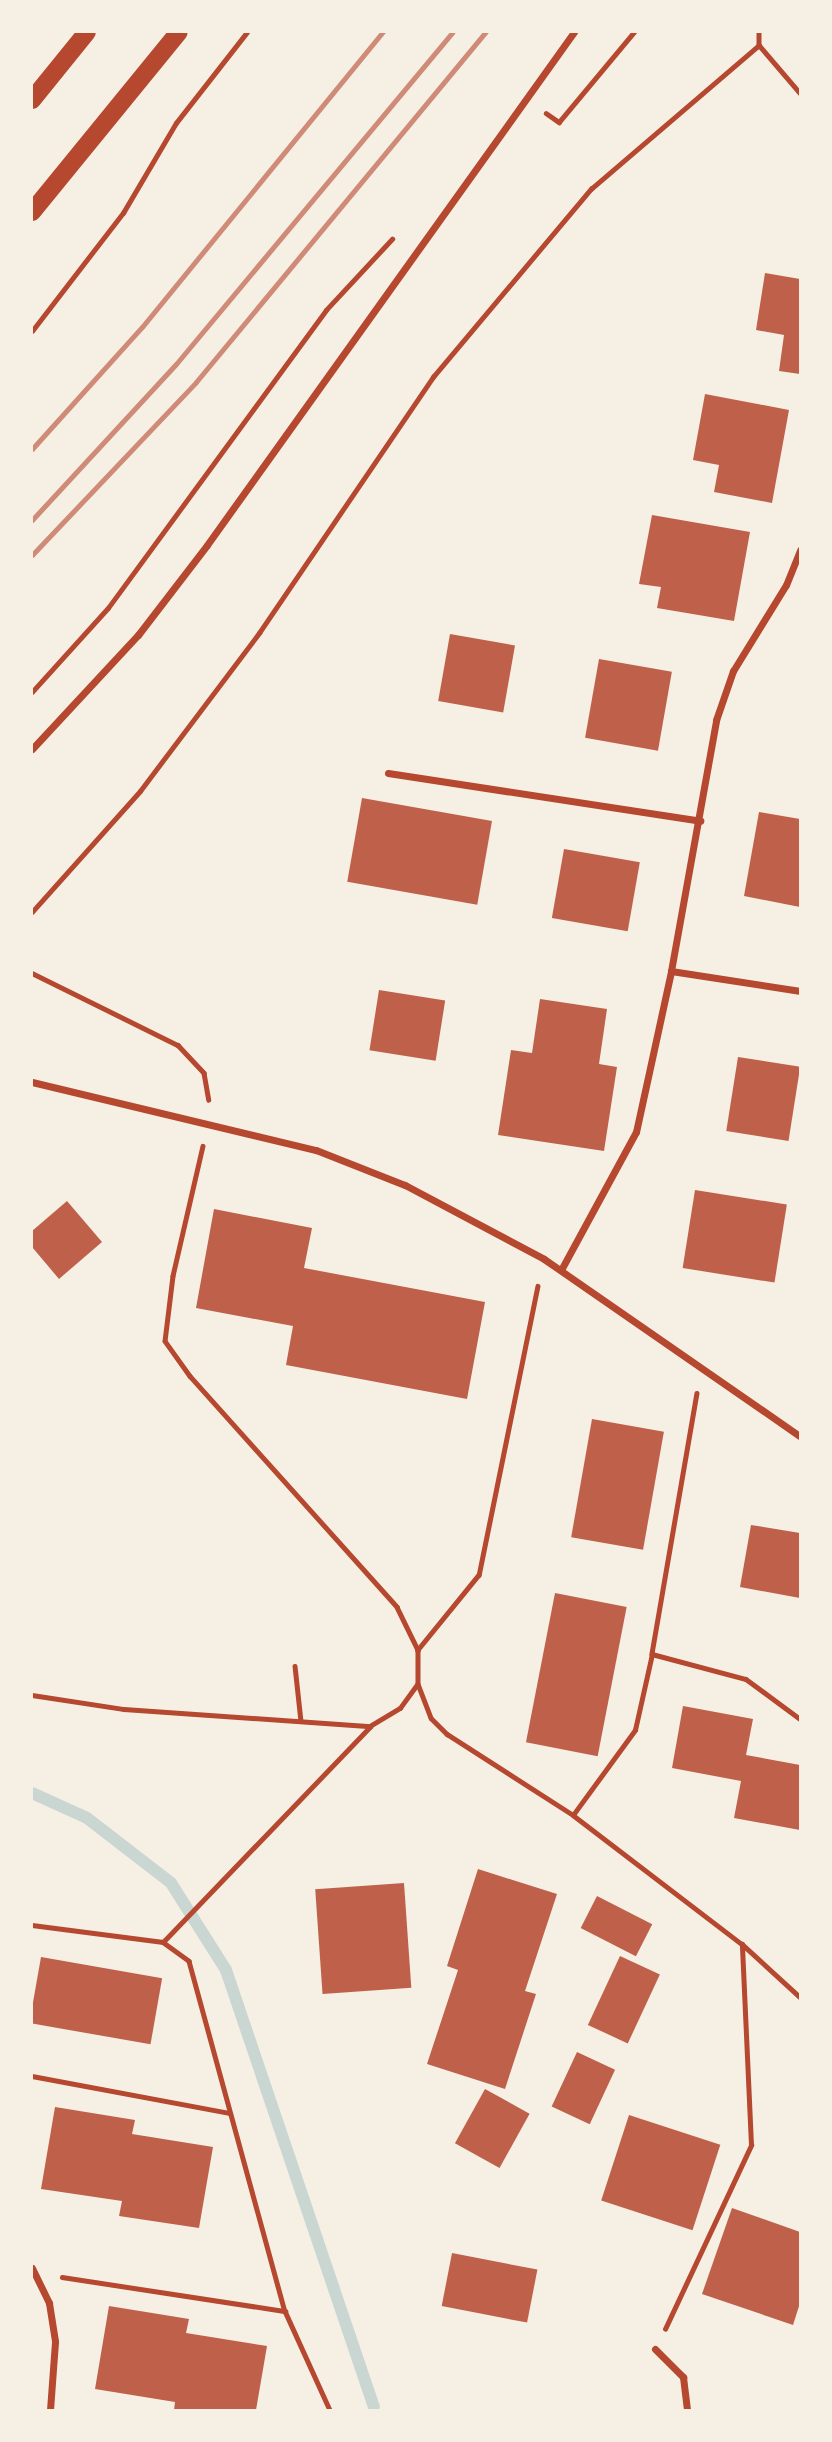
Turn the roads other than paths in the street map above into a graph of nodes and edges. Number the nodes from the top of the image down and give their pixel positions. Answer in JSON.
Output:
{"nodes":[{"id":1,"x":87,"y":32,"type":"edge"},
{"id":2,"x":179,"y":32,"type":"edge"},
{"id":3,"x":574,"y":32,"type":"edge"},
{"id":4,"x":32,"y":100,"type":"edge"},
{"id":5,"x":32,"y":212,"type":"edge"},
{"id":6,"x":800,"y":550,"type":"edge"},
{"id":7,"x":32,"y":749,"type":"edge"},
{"id":8,"x":388,"y":772,"type":"dead end"},
{"id":9,"x":700,"y":821,"type":"junction"},
{"id":10,"x":671,"y":971,"type":"junction"},
{"id":11,"x":800,"y":991,"type":"edge"},
{"id":12,"x":32,"y":1082,"type":"edge"},
{"id":13,"x":561,"y":1270,"type":"junction"},
{"id":14,"x":800,"y":1436,"type":"edge"},
{"id":15,"x":33,"y":2270,"type":"edge"},
{"id":16,"x":655,"y":2349,"type":"road end"},
{"id":17,"x":50,"y":2410,"type":"edge"},
{"id":18,"x":687,"y":2410,"type":"edge"}],
"edges":[{"from":1,"to":4,"type":"main road"},
{"from":2,"to":5,"type":"main road"},
{"from":3,"to":7,"type":"street"},
{"from":6,"to":9,"type":"street"},
{"from":8,"to":9,"type":"street"},
{"from":9,"to":10,"type":"street"},
{"from":10,"to":11,"type":"street"},
{"from":10,"to":13,"type":"street"},
{"from":12,"to":13,"type":"street"},
{"from":13,"to":14,"type":"street"},
{"from":15,"to":17,"type":"street"},
{"from":16,"to":18,"type":"street"}]}
